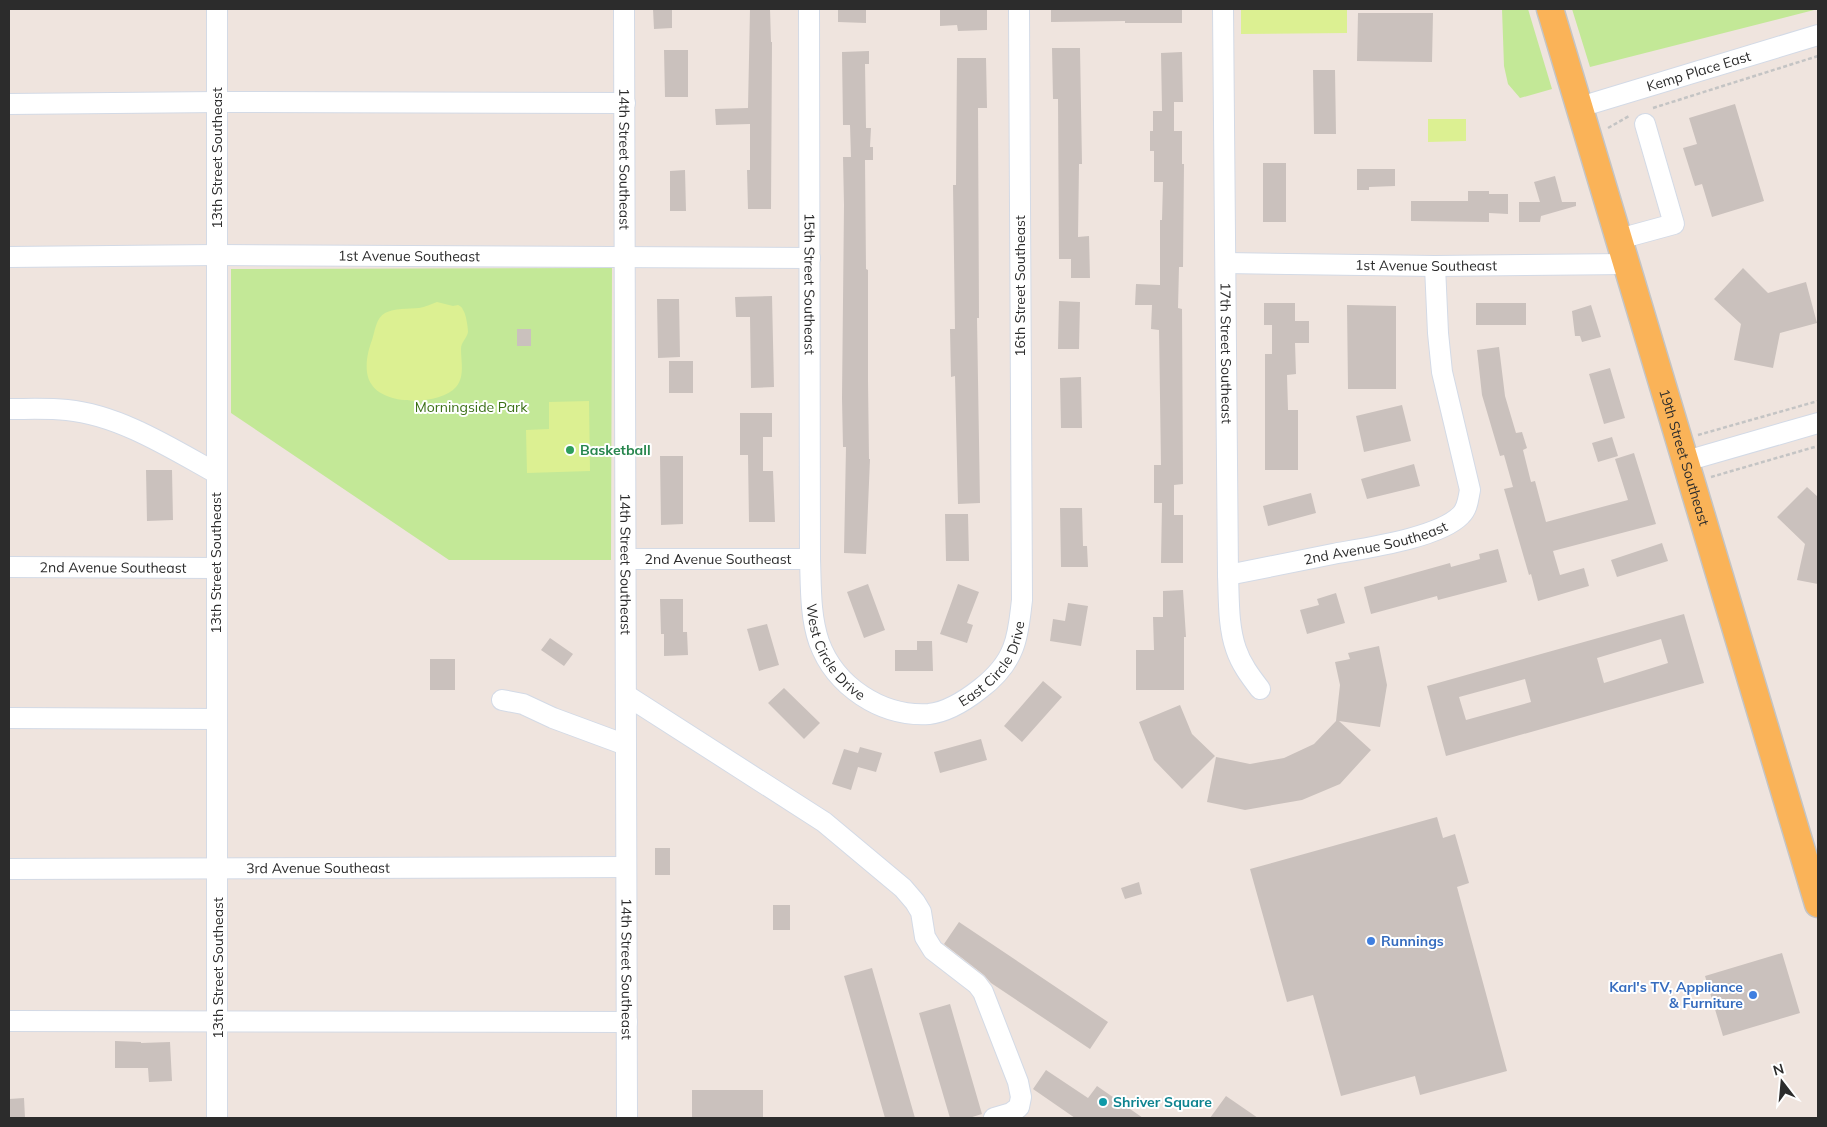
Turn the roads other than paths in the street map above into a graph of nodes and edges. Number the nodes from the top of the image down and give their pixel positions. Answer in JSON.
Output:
{"nodes":[{"id":1,"x":217,"y":9,"type":"edge"},
{"id":2,"x":624,"y":9,"type":"edge"},
{"id":3,"x":809,"y":9,"type":"edge"},
{"id":4,"x":1019,"y":9,"type":"edge"},
{"id":5,"x":1223,"y":9,"type":"edge"},
{"id":6,"x":1550,"y":9,"type":"edge"},
{"id":7,"x":1818,"y":35,"type":"edge"},
{"id":8,"x":218,"y":102,"type":"junction"},
{"id":9,"x":625,"y":103,"type":"junction"},
{"id":10,"x":9,"y":104,"type":"edge"},
{"id":11,"x":1580,"y":107,"type":"junction"},
{"id":12,"x":1643,"y":116,"type":"road end"},
{"id":13,"x":1619,"y":239,"type":"junction"},
{"id":14,"x":216,"y":255,"type":"junction"},
{"id":15,"x":625,"y":256,"type":"junction"},
{"id":16,"x":9,"y":257,"type":"edge"},
{"id":17,"x":810,"y":258,"type":"junction"},
{"id":18,"x":1226,"y":263,"type":"junction"},
{"id":19,"x":1626,"y":264,"type":"junction"},
{"id":20,"x":1435,"y":266,"type":"junction"},
{"id":21,"x":9,"y":409,"type":"edge"},
{"id":22,"x":1818,"y":423,"type":"edge"},
{"id":23,"x":1686,"y":461,"type":"junction"},
{"id":24,"x":216,"y":473,"type":"junction"},
{"id":25,"x":626,"y":559,"type":"junction"},
{"id":26,"x":810,"y":559,"type":"junction"},
{"id":27,"x":1022,"y":563,"type":"joint"},
{"id":28,"x":9,"y":567,"type":"edge"},
{"id":29,"x":216,"y":568,"type":"junction"},
{"id":30,"x":1228,"y":575,"type":"junction"},
{"id":31,"x":1260,"y":689,"type":"dead end"},
{"id":32,"x":626,"y":695,"type":"junction"},
{"id":33,"x":502,"y":700,"type":"dead end"},
{"id":34,"x":905,"y":712,"type":"joint"},
{"id":35,"x":9,"y":718,"type":"edge"},
{"id":36,"x":217,"y":719,"type":"junction"},
{"id":37,"x":626,"y":745,"type":"junction"},
{"id":38,"x":626,"y":867,"type":"junction"},
{"id":39,"x":218,"y":868,"type":"junction"},
{"id":40,"x":9,"y":869,"type":"edge"},
{"id":41,"x":1818,"y":904,"type":"edge"},
{"id":42,"x":9,"y":1021,"type":"edge"},
{"id":43,"x":217,"y":1021,"type":"junction"},
{"id":44,"x":627,"y":1022,"type":"junction"},
{"id":45,"x":217,"y":1118,"type":"edge"},
{"id":46,"x":627,"y":1118,"type":"edge"},
{"id":47,"x":994,"y":1118,"type":"edge"}],
"edges":[{"from":1,"to":8,"type":"street","name":"13th Street Southeast"},
{"from":2,"to":9,"type":"street","name":"14th Street Southeast"},
{"from":3,"to":17,"type":"street","name":"15th Street Southeast"},
{"from":4,"to":27,"type":"street","name":"16th Street Southeast"},
{"from":5,"to":18,"type":"street","name":"17th Street Southeast"},
{"from":6,"to":11,"type":"main road","name":"19th Street Southeast"},
{"from":7,"to":11,"type":"street","name":"Kemp Place East"},
{"from":8,"to":9,"type":"street"},
{"from":8,"to":10,"type":"street"},
{"from":8,"to":14,"type":"street","name":"13th Street Southeast"},
{"from":9,"to":15,"type":"street","name":"14th Street Southeast"},
{"from":11,"to":13,"type":"main road","name":"19th Street Southeast"},
{"from":12,"to":13,"type":"street"},
{"from":13,"to":19,"type":"main road","name":"19th Street Southeast"},
{"from":14,"to":15,"type":"street","name":"1st Avenue Southeast"},
{"from":14,"to":16,"type":"street","name":"1st Avenue Southeast"},
{"from":14,"to":24,"type":"street","name":"13th Street Southeast"},
{"from":15,"to":17,"type":"street","name":"1st Avenue Southeast"},
{"from":15,"to":25,"type":"street","name":"14th Street Southeast"},
{"from":17,"to":26,"type":"street","name":"15th Street Southeast"},
{"from":18,"to":20,"type":"street","name":"1st Avenue Southeast"},
{"from":18,"to":30,"type":"street","name":"17th Street Southeast"},
{"from":19,"to":20,"type":"street","name":"1st Avenue Southeast"},
{"from":19,"to":23,"type":"main road","name":"19th Street Southeast"},
{"from":20,"to":30,"type":"street","name":"2nd Avenue Southeast"},
{"from":21,"to":24,"type":"street"},
{"from":22,"to":23,"type":"street"},
{"from":23,"to":41,"type":"main road","name":"19th Street Southeast"},
{"from":24,"to":29,"type":"street","name":"13th Street Southeast"},
{"from":25,"to":26,"type":"street","name":"2nd Avenue Southeast"},
{"from":25,"to":32,"type":"street","name":"14th Street Southeast"},
{"from":26,"to":34,"type":"street","name":"West Circle Drive"},
{"from":27,"to":34,"type":"street","name":"East Circle Drive"},
{"from":28,"to":29,"type":"street","name":"2nd Avenue Southeast"},
{"from":29,"to":36,"type":"street","name":"13th Street Southeast"},
{"from":30,"to":31,"type":"street","name":"17th Street Southeast"},
{"from":32,"to":37,"type":"street","name":"14th Street Southeast"},
{"from":32,"to":47,"type":"street"},
{"from":33,"to":37,"type":"street"},
{"from":35,"to":36,"type":"street"},
{"from":36,"to":39,"type":"street","name":"13th Street Southeast"},
{"from":37,"to":38,"type":"street","name":"14th Street Southeast"},
{"from":38,"to":39,"type":"street","name":"3rd Avenue Southeast"},
{"from":38,"to":44,"type":"street","name":"14th Street Southeast"},
{"from":39,"to":40,"type":"street","name":"3rd Avenue Southeast"},
{"from":39,"to":43,"type":"street","name":"13th Street Southeast"},
{"from":42,"to":43,"type":"street"},
{"from":43,"to":44,"type":"street"},
{"from":43,"to":45,"type":"street","name":"13th Street Southeast"},
{"from":44,"to":46,"type":"street","name":"14th Street Southeast"}]}
